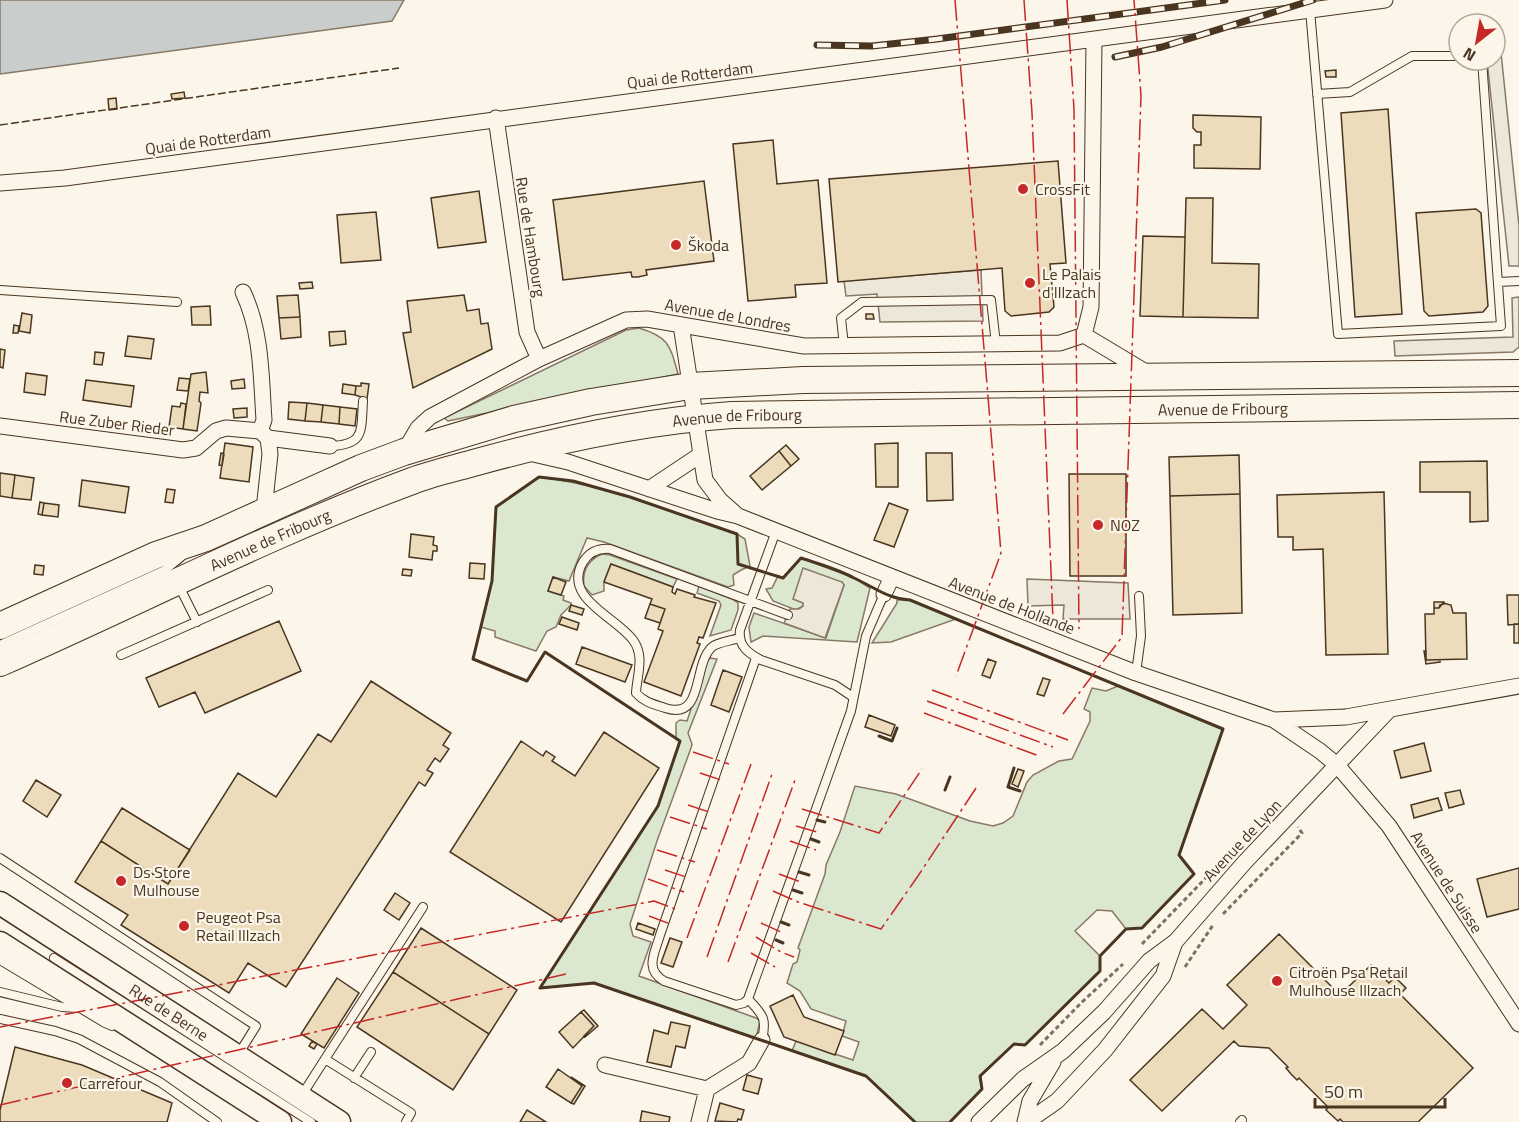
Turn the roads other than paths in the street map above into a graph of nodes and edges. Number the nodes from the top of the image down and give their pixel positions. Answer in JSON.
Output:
{"nodes":[{"id":1,"x":1385,"y":0,"type":"edge"},
{"id":2,"x":1310,"y":10,"type":"junction"},
{"id":3,"x":1094,"y":40,"type":"junction"},
{"id":4,"x":1447,"y":56,"type":"edge"},
{"id":5,"x":1483,"y":72,"type":"edge"},
{"id":6,"x":1317,"y":94,"type":"junction"},
{"id":7,"x":496,"y":118,"type":"junction"},
{"id":8,"x":0,"y":183,"type":"edge"},
{"id":9,"x":1519,"y":281,"type":"edge"},
{"id":10,"x":1498,"y":282,"type":"junction"},
{"id":11,"x":0,"y":290,"type":"edge"},
{"id":12,"x":243,"y":292,"type":"dead end"},
{"id":13,"x":177,"y":302,"type":"dead end"},
{"id":14,"x":681,"y":325,"type":"junction"},
{"id":15,"x":1084,"y":335,"type":"junction"},
{"id":16,"x":996,"y":344,"type":"junction"},
{"id":17,"x":843,"y":346,"type":"junction"},
{"id":18,"x":539,"y":359,"type":"junction"},
{"id":19,"x":1519,"y":373,"type":"edge"},
{"id":20,"x":1154,"y":377,"type":"junction"},
{"id":21,"x":690,"y":387,"type":"junction"},
{"id":22,"x":363,"y":401,"type":"dead end"},
{"id":23,"x":1519,"y":405,"type":"edge"},
{"id":24,"x":695,"y":417,"type":"junction"},
{"id":25,"x":0,"y":426,"type":"edge"},
{"id":26,"x":264,"y":435,"type":"junction"},
{"id":27,"x":330,"y":446,"type":"joint"},
{"id":28,"x":517,"y":451,"type":"junction"},
{"id":29,"x":404,"y":452,"type":"junction"},
{"id":30,"x":700,"y":454,"type":"junction"},
{"id":31,"x":649,"y":489,"type":"junction"},
{"id":32,"x":264,"y":510,"type":"junction"},
{"id":33,"x":738,"y":516,"type":"junction"},
{"id":34,"x":776,"y":531,"type":"junction"},
{"id":35,"x":206,"y":538,"type":"junction"},
{"id":36,"x":892,"y":577,"type":"junction"},
{"id":37,"x":177,"y":582,"type":"junction"},
{"id":38,"x":268,"y":590,"type":"dead end"},
{"id":39,"x":884,"y":594,"type":"joint"},
{"id":40,"x":1139,"y":596,"type":"dead end"},
{"id":41,"x":750,"y":601,"type":"junction"},
{"id":42,"x":788,"y":615,"type":"dead end"},
{"id":43,"x":197,"y":622,"type":"junction"},
{"id":44,"x":0,"y":626,"type":"edge"},
{"id":45,"x":739,"y":638,"type":"junction"},
{"id":46,"x":0,"y":645,"type":"edge"},
{"id":47,"x":121,"y":655,"type":"dead end"},
{"id":48,"x":756,"y":658,"type":"junction"},
{"id":49,"x":0,"y":663,"type":"edge"},
{"id":50,"x":1136,"y":673,"type":"junction"},
{"id":51,"x":1519,"y":686,"type":"edge"},
{"id":52,"x":853,"y":697,"type":"junction"},
{"id":53,"x":1389,"y":710,"type":"junction"},
{"id":54,"x":1274,"y":720,"type":"junction"},
{"id":55,"x":1337,"y":765,"type":"junction"},
{"id":56,"x":0,"y":858,"type":"edge"},
{"id":57,"x":0,"y":903,"type":"edge"},
{"id":58,"x":423,"y":907,"type":"dead end"},
{"id":59,"x":1176,"y":941,"type":"junction"},
{"id":60,"x":0,"y":943,"type":"edge"},
{"id":61,"x":54,"y":958,"type":"dead end"},
{"id":62,"x":0,"y":960,"type":"edge"},
{"id":63,"x":0,"y":992,"type":"edge"},
{"id":64,"x":748,"y":999,"type":"junction"},
{"id":65,"x":80,"y":1008,"type":"junction"},
{"id":66,"x":0,"y":1019,"type":"edge"},
{"id":67,"x":1519,"y":1024,"type":"edge"},
{"id":68,"x":152,"y":1040,"type":"junction"},
{"id":69,"x":762,"y":1040,"type":"joint"},
{"id":70,"x":371,"y":1052,"type":"dead end"},
{"id":71,"x":237,"y":1056,"type":"junction"},
{"id":72,"x":325,"y":1059,"type":"junction"},
{"id":73,"x":1054,"y":1059,"type":"junction"},
{"id":74,"x":605,"y":1065,"type":"dead end"},
{"id":75,"x":354,"y":1078,"type":"junction"},
{"id":76,"x":707,"y":1089,"type":"junction"},
{"id":77,"x":301,"y":1097,"type":"junction"},
{"id":78,"x":218,"y":1122,"type":"edge"},
{"id":79,"x":280,"y":1122,"type":"edge"},
{"id":80,"x":311,"y":1122,"type":"edge"},
{"id":81,"x":339,"y":1122,"type":"edge"},
{"id":82,"x":406,"y":1122,"type":"edge"},
{"id":83,"x":699,"y":1122,"type":"edge"},
{"id":84,"x":979,"y":1122,"type":"edge"},
{"id":85,"x":1026,"y":1122,"type":"edge"}],
"edges":[{"from":1,"to":2,"type":"street","name":"Quai de Rotterdam"},
{"from":2,"to":3,"type":"street","name":"Quai de Rotterdam"},
{"from":2,"to":6,"type":"lane"},
{"from":3,"to":7,"type":"street","name":"Quai de Rotterdam"},
{"from":3,"to":15,"type":"street"},
{"from":4,"to":6,"type":"lane"},
{"from":5,"to":10,"type":"lane"},
{"from":6,"to":10,"type":"lane"},
{"from":7,"to":8,"type":"street","name":"Quai de Rotterdam"},
{"from":7,"to":18,"type":"street","name":"Rue de Hambourg"},
{"from":9,"to":10,"type":"lane"},
{"from":11,"to":13,"type":"lane"},
{"from":12,"to":26,"type":"street"},
{"from":14,"to":17,"type":"street","name":"Avenue de Londres"},
{"from":14,"to":18,"type":"street","name":"Avenue de Londres"},
{"from":14,"to":21,"type":"street","name":"Avenue de Hollande"},
{"from":15,"to":16,"type":"street","name":"Avenue de Londres"},
{"from":15,"to":20,"type":"street"},
{"from":16,"to":17,"type":"street","name":"Avenue de Londres"},
{"from":16,"to":17,"type":"lane"},
{"from":18,"to":29,"type":"street","name":"Avenue de Londres"},
{"from":19,"to":20,"type":"main road","name":"Avenue de Fribourg"},
{"from":20,"to":21,"type":"main road","name":"Avenue de Fribourg"},
{"from":21,"to":24,"type":"street","name":"Avenue de Hollande"},
{"from":21,"to":29,"type":"main road","name":"Avenue de Fribourg"},
{"from":22,"to":27,"type":"lane"},
{"from":23,"to":24,"type":"main road","name":"Avenue de Fribourg"},
{"from":24,"to":28,"type":"main road","name":"Avenue de Fribourg"},
{"from":24,"to":30,"type":"street","name":"Avenue de Hollande"},
{"from":25,"to":26,"type":"street","name":"Rue Zuber Rieder"},
{"from":26,"to":27,"type":"street","name":"Rue Zuber Rieder"},
{"from":26,"to":32,"type":"street"},
{"from":28,"to":31,"type":"street","name":"Avenue de Hollande"},
{"from":28,"to":37,"type":"main road","name":"Avenue de Fribourg"},
{"from":29,"to":32,"type":"main road","name":"Avenue de Fribourg"},
{"from":30,"to":31,"type":"street"},
{"from":30,"to":33,"type":"street","name":"Avenue de Hollande"},
{"from":31,"to":33,"type":"street","name":"Avenue de Hollande"},
{"from":32,"to":35,"type":"main road","name":"Avenue de Fribourg"},
{"from":33,"to":34,"type":"street","name":"Avenue de Hollande"},
{"from":34,"to":36,"type":"street","name":"Avenue de Hollande"},
{"from":34,"to":41,"type":"lane"},
{"from":35,"to":44,"type":"main road","name":"Avenue de Fribourg"},
{"from":35,"to":46,"type":"lane"},
{"from":36,"to":39,"type":"street"},
{"from":36,"to":50,"type":"street","name":"Avenue de Hollande"},
{"from":37,"to":43,"type":"lane"},
{"from":37,"to":49,"type":"main road","name":"Avenue de Fribourg"},
{"from":38,"to":43,"type":"lane"},
{"from":39,"to":52,"type":"lane"},
{"from":40,"to":50,"type":"lane"},
{"from":41,"to":42,"type":"lane"},
{"from":41,"to":45,"type":"lane"},
{"from":41,"to":45,"type":"lane"},
{"from":43,"to":47,"type":"lane"},
{"from":45,"to":48,"type":"lane"},
{"from":48,"to":52,"type":"lane"},
{"from":48,"to":64,"type":"lane"},
{"from":50,"to":54,"type":"street","name":"Avenue de Hollande"},
{"from":51,"to":53,"type":"street","name":"Avenue de Hollande"},
{"from":52,"to":64,"type":"lane"},
{"from":53,"to":54,"type":"street","name":"Avenue de Hollande"},
{"from":53,"to":55,"type":"street"},
{"from":54,"to":55,"type":"street","name":"Avenue de Hollande"},
{"from":55,"to":59,"type":"street","name":"Avenue de Lyon"},
{"from":55,"to":67,"type":"street","name":"Avenue de Suisse"},
{"from":56,"to":71,"type":"lane"},
{"from":57,"to":71,"type":"main road","name":"Rue de Berne"},
{"from":58,"to":72,"type":"lane"},
{"from":59,"to":73,"type":"street","name":"Avenue de Lyon"},
{"from":59,"to":85,"type":"street","name":"Avenue de Lyon"},
{"from":60,"to":68,"type":"main road","name":"Rue de Berne"},
{"from":61,"to":80,"type":"lane"},
{"from":62,"to":65,"type":"lane"},
{"from":63,"to":65,"type":"lane"},
{"from":64,"to":69,"type":"lane"},
{"from":65,"to":68,"type":"lane"},
{"from":66,"to":78,"type":"lane"},
{"from":68,"to":79,"type":"main road","name":"Rue de Berne"},
{"from":69,"to":76,"type":"street"},
{"from":70,"to":75,"type":"lane"},
{"from":71,"to":77,"type":"main road","name":"Rue de Berne"},
{"from":72,"to":75,"type":"lane"},
{"from":72,"to":77,"type":"lane"},
{"from":73,"to":84,"type":"street","name":"Avenue de Lyon"},
{"from":73,"to":85,"type":"street","name":"Avenue de Lyon"},
{"from":74,"to":76,"type":"street"},
{"from":75,"to":82,"type":"lane"},
{"from":76,"to":83,"type":"street"},
{"from":77,"to":81,"type":"main road","name":"Rue de Berne"}]}
